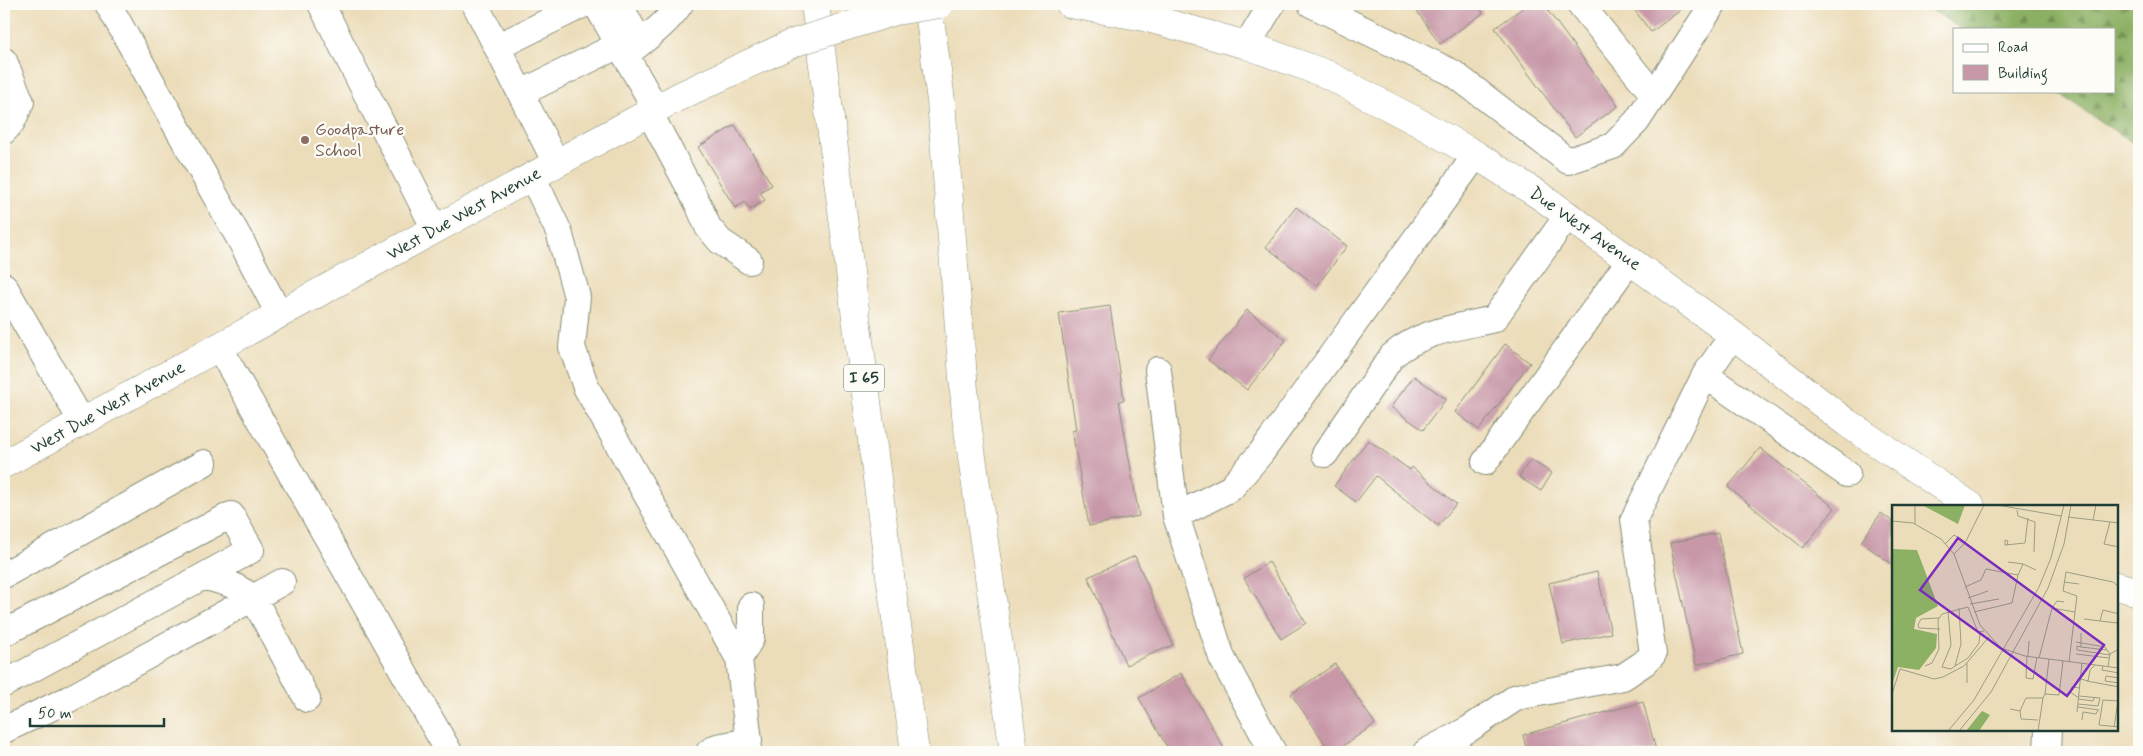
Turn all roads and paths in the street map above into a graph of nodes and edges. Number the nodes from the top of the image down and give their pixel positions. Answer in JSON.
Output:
{"nodes":[{"id":1,"x":108,"y":4,"type":"edge"},
{"id":2,"x":321,"y":4,"type":"edge"},
{"id":3,"x":475,"y":4,"type":"edge"},
{"id":4,"x":584,"y":4,"type":"edge"},
{"id":5,"x":596,"y":4,"type":"edge"},
{"id":6,"x":619,"y":4,"type":"edge"},
{"id":7,"x":680,"y":4,"type":"edge"},
{"id":8,"x":816,"y":4,"type":"edge"},
{"id":9,"x":928,"y":4,"type":"edge"},
{"id":10,"x":940,"y":4,"type":"edge"},
{"id":11,"x":1070,"y":4,"type":"edge"},
{"id":12,"x":1272,"y":4,"type":"edge"},
{"id":13,"x":1311,"y":4,"type":"edge"},
{"id":14,"x":1580,"y":4,"type":"edge"},
{"id":15,"x":1713,"y":4,"type":"edge"},
{"id":16,"x":1162,"y":14,"type":"edge"},
{"id":17,"x":1247,"y":45,"type":"junction"},
{"id":18,"x":497,"y":47,"type":"junction"},
{"id":19,"x":628,"y":47,"type":"junction"},
{"id":20,"x":4,"y":61,"type":"edge"},
{"id":21,"x":521,"y":94,"type":"junction"},
{"id":22,"x":1654,"y":95,"type":"junction"},
{"id":23,"x":652,"y":111,"type":"junction"},
{"id":24,"x":4,"y":131,"type":"edge"},
{"id":25,"x":1476,"y":155,"type":"junction"},
{"id":26,"x":556,"y":163,"type":"junction"},
{"id":27,"x":532,"y":176,"type":"junction"},
{"id":28,"x":1568,"y":215,"type":"junction"},
{"id":29,"x":435,"y":230,"type":"junction"},
{"id":30,"x":1630,"y":260,"type":"junction"},
{"id":31,"x":749,"y":261,"type":"dead end"},
{"id":32,"x":4,"y":286,"type":"edge"},
{"id":33,"x":279,"y":314,"type":"junction"},
{"id":34,"x":1733,"y":335,"type":"junction"},
{"id":35,"x":219,"y":347,"type":"junction"},
{"id":36,"x":1158,"y":370,"type":"dead end"},
{"id":37,"x":1705,"y":375,"type":"junction"},
{"id":38,"x":82,"y":422,"type":"junction"},
{"id":39,"x":1325,"y":454,"type":"dead end"},
{"id":40,"x":1485,"y":462,"type":"dead end"},
{"id":41,"x":204,"y":463,"type":"dead end"},
{"id":42,"x":4,"y":464,"type":"edge"},
{"id":43,"x":1847,"y":474,"type":"dead end"},
{"id":44,"x":1970,"y":505,"type":"edge"},
{"id":45,"x":1176,"y":516,"type":"junction"},
{"id":46,"x":4,"y":575,"type":"edge"},
{"id":47,"x":204,"y":576,"type":"junction"},
{"id":48,"x":282,"y":582,"type":"dead end"},
{"id":49,"x":2118,"y":586,"type":"edge"},
{"id":50,"x":2139,"y":592,"type":"edge"},
{"id":51,"x":253,"y":597,"type":"junction"},
{"id":52,"x":751,"y":606,"type":"dead end"},
{"id":53,"x":4,"y":632,"type":"edge"},
{"id":54,"x":739,"y":660,"type":"junction"},
{"id":55,"x":4,"y":684,"type":"edge"},
{"id":56,"x":307,"y":699,"type":"dead end"},
{"id":57,"x":4,"y":730,"type":"edge"},
{"id":58,"x":2048,"y":731,"type":"edge"},
{"id":59,"x":749,"y":747,"type":"edge"},
{"id":60,"x":449,"y":752,"type":"edge"},
{"id":61,"x":709,"y":752,"type":"edge"},
{"id":62,"x":915,"y":752,"type":"edge"},
{"id":63,"x":1014,"y":752,"type":"edge"},
{"id":64,"x":1273,"y":752,"type":"edge"},
{"id":65,"x":1426,"y":752,"type":"edge"},
{"id":66,"x":2047,"y":752,"type":"edge"}],
"edges":[{"from":1,"to":33,"type":"street"},
{"from":2,"to":29,"type":"street"},
{"from":3,"to":18,"type":"street"},
{"from":4,"to":18,"type":"street"},
{"from":5,"to":19,"type":"street"},
{"from":6,"to":19,"type":"street"},
{"from":7,"to":19,"type":"street"},
{"from":8,"to":62,"type":"main road","number":"I 65"},
{"from":9,"to":63,"type":"main road"},
{"from":10,"to":23,"type":"main road","name":"West Due West Avenue","bridge":true},
{"from":11,"to":16,"type":"main road"},
{"from":12,"to":17,"type":"street"},
{"from":13,"to":22,"type":"street"},
{"from":14,"to":22,"type":"street"},
{"from":15,"to":22,"type":"street"},
{"from":16,"to":17,"type":"main road","name":"Due West Avenue"},
{"from":17,"to":25,"type":"main road","name":"Due West Avenue"},
{"from":18,"to":21,"type":"street"},
{"from":19,"to":21,"type":"street"},
{"from":19,"to":23,"type":"street"},
{"from":20,"to":24,"type":"street"},
{"from":21,"to":26,"type":"street"},
{"from":23,"to":26,"type":"main road","name":"West Due West Avenue"},
{"from":23,"to":31,"type":"street"},
{"from":25,"to":28,"type":"main road","name":"Due West Avenue"},
{"from":25,"to":45,"type":"street"},
{"from":26,"to":27,"type":"main road","name":"West Due West Avenue"},
{"from":27,"to":29,"type":"main road","name":"West Due West Avenue"},
{"from":27,"to":54,"type":"street"},
{"from":28,"to":30,"type":"main road","name":"Due West Avenue"},
{"from":28,"to":39,"type":"street"},
{"from":29,"to":33,"type":"main road","name":"West Due West Avenue"},
{"from":30,"to":34,"type":"main road","name":"Due West Avenue"},
{"from":30,"to":40,"type":"street"},
{"from":32,"to":38,"type":"street"},
{"from":33,"to":35,"type":"main road","name":"West Due West Avenue"},
{"from":34,"to":37,"type":"street"},
{"from":34,"to":44,"type":"main road","name":"Due West Avenue"},
{"from":35,"to":38,"type":"main road","name":"West Due West Avenue"},
{"from":35,"to":60,"type":"street"},
{"from":36,"to":45,"type":"street"},
{"from":37,"to":43,"type":"street"},
{"from":37,"to":65,"type":"street"},
{"from":38,"to":42,"type":"main road","name":"West Due West Avenue"},
{"from":41,"to":46,"type":"street"},
{"from":45,"to":64,"type":"street"},
{"from":47,"to":51,"type":"street"},
{"from":47,"to":53,"type":"street"},
{"from":47,"to":55,"type":"street"},
{"from":48,"to":51,"type":"street"},
{"from":49,"to":50,"type":"main road"},
{"from":51,"to":56,"type":"street"},
{"from":51,"to":57,"type":"street"},
{"from":52,"to":54,"type":"street"},
{"from":54,"to":59,"type":"street"},
{"from":58,"to":66,"type":"street"},
{"from":59,"to":61,"type":"street"}]}
